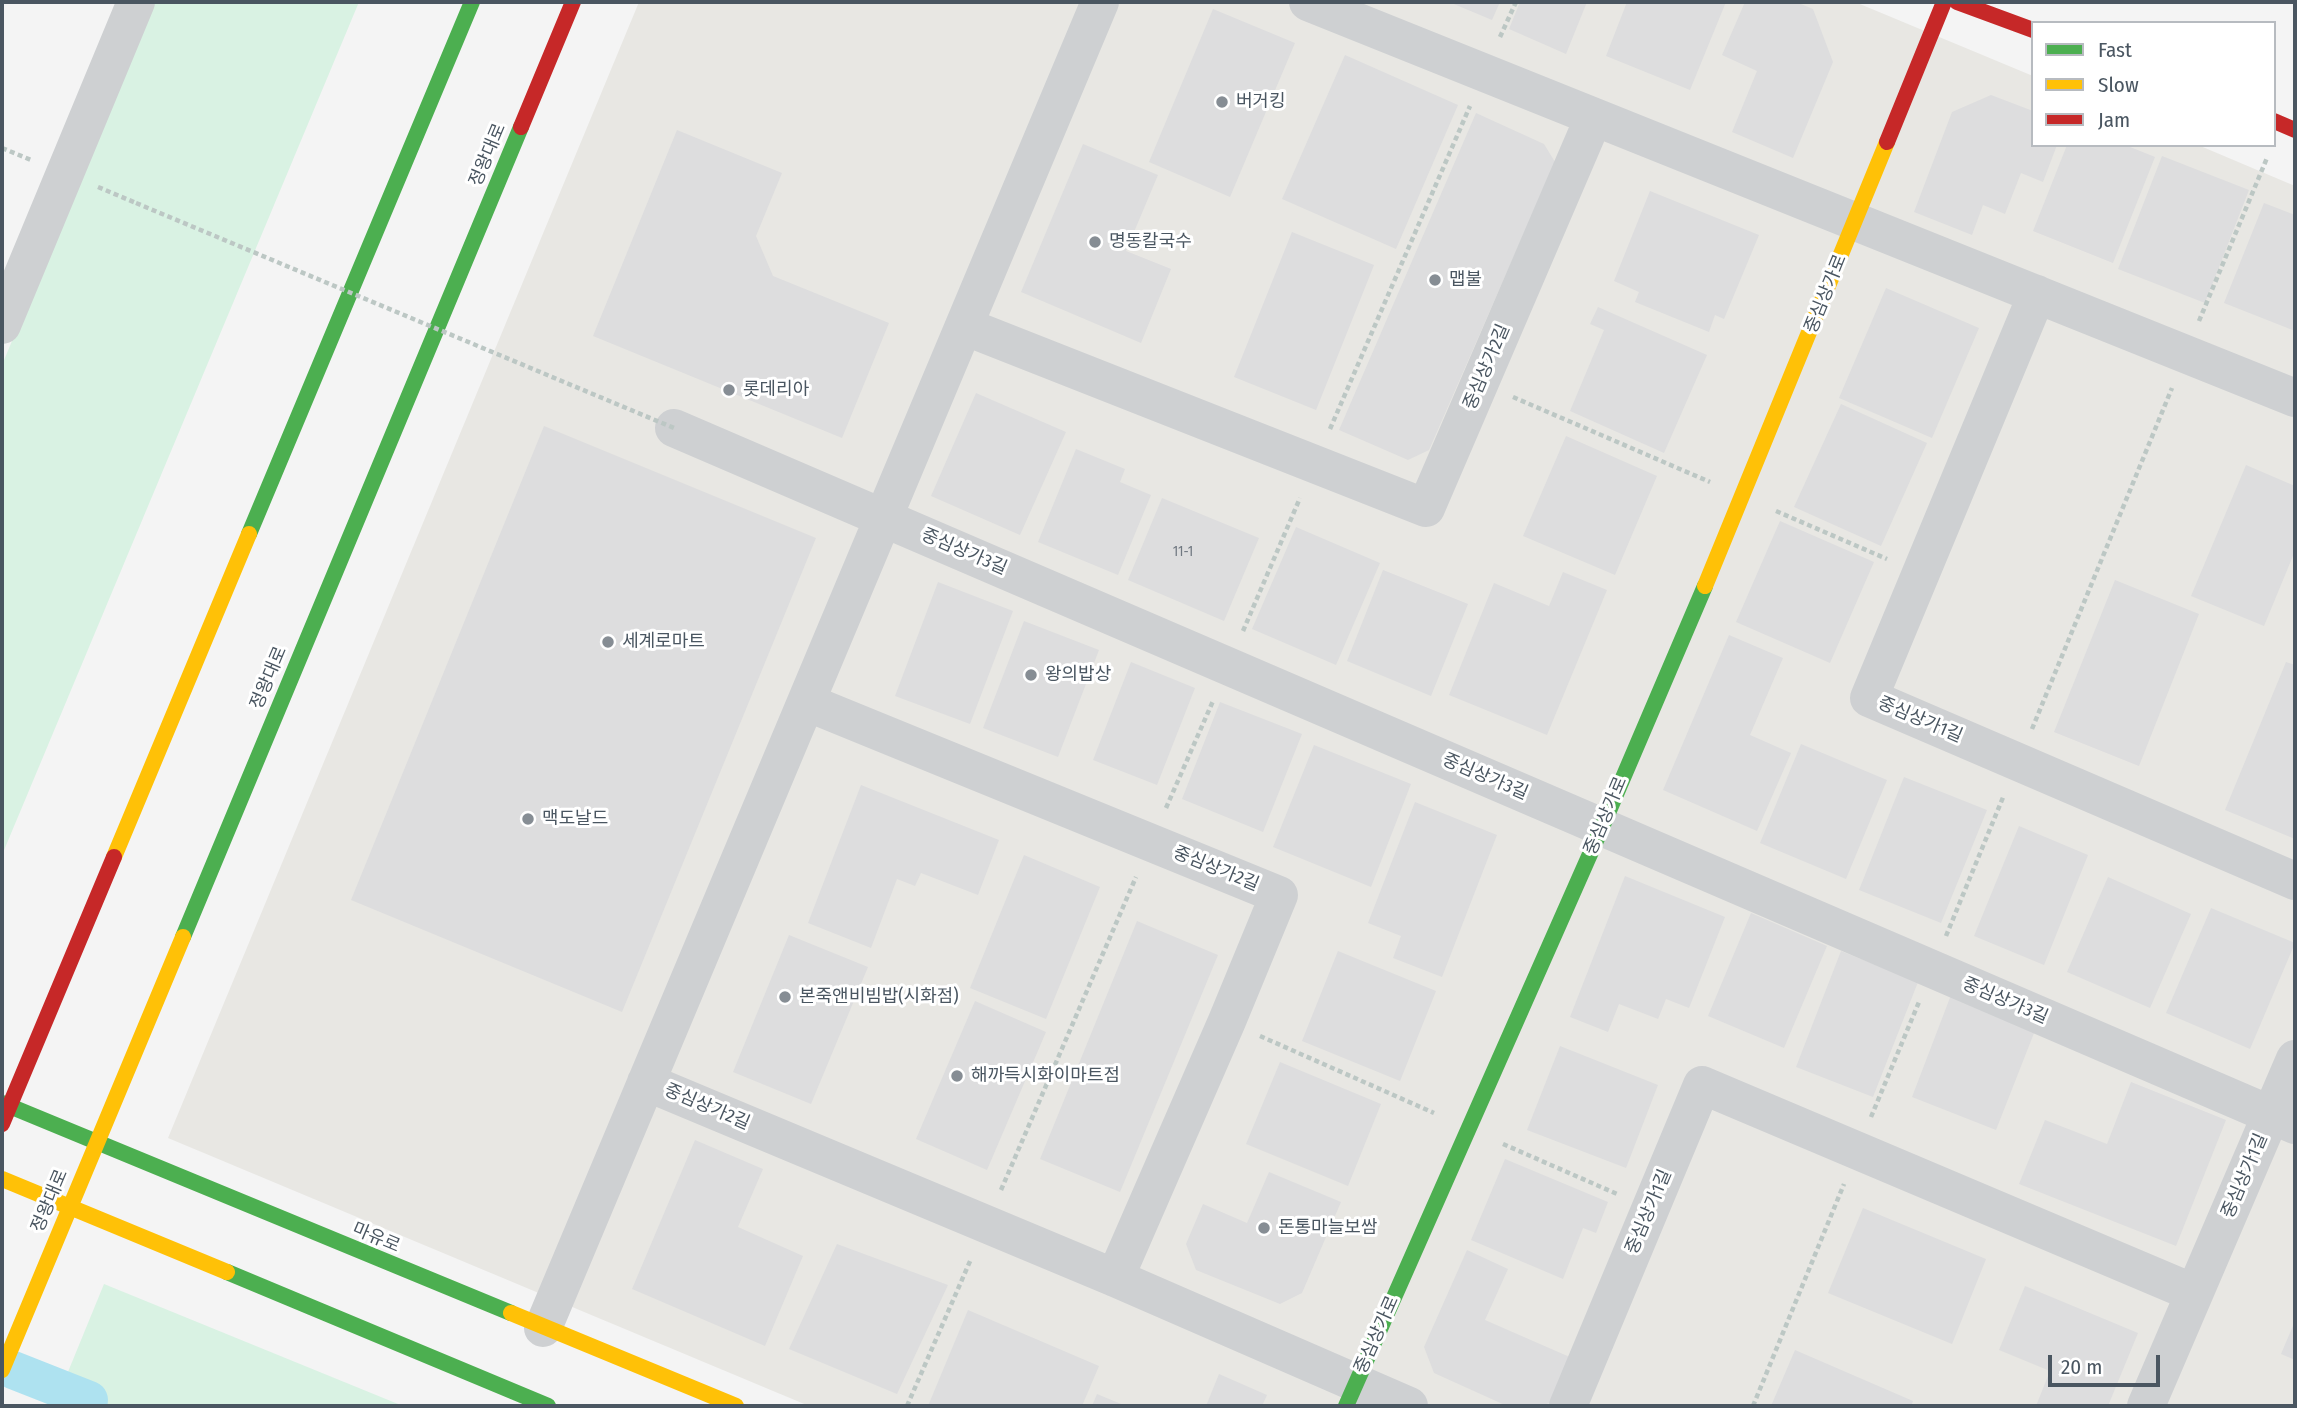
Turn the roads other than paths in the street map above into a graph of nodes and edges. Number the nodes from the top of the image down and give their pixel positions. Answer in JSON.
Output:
{"nodes":[{"id":1,"x":136,"y":2,"type":"edge"},
{"id":2,"x":472,"y":2,"type":"edge"},
{"id":3,"x":573,"y":2,"type":"edge"},
{"id":4,"x":1100,"y":2,"type":"edge"},
{"id":5,"x":1308,"y":2,"type":"edge"},
{"id":6,"x":1944,"y":2,"type":"edge"},
{"id":7,"x":1957,"y":2,"type":"edge"},
{"id":8,"x":2031,"y":29,"type":"edge"},
{"id":9,"x":1594,"y":117,"type":"junction"},
{"id":10,"x":2276,"y":122,"type":"edge"},
{"id":11,"x":2295,"y":130,"type":"edge"},
{"id":12,"x":1856,"y":222,"type":"junction"},
{"id":13,"x":2037,"y":295,"type":"junction"},
{"id":14,"x":2,"y":325,"type":"edge"},
{"id":15,"x":964,"y":326,"type":"junction"},
{"id":16,"x":2295,"y":398,"type":"edge"},
{"id":17,"x":674,"y":428,"type":"road end"},
{"id":18,"x":884,"y":518,"type":"junction"},
{"id":19,"x":806,"y":702,"type":"junction"},
{"id":20,"x":1602,"y":827,"type":"junction"},
{"id":21,"x":2295,"y":881,"type":"edge"},
{"id":22,"x":2295,"y":1059,"type":"edge"},
{"id":23,"x":646,"y":1082,"type":"junction"},
{"id":24,"x":6,"y":1104,"type":"edge"},
{"id":25,"x":2283,"y":1120,"type":"edge"},
{"id":26,"x":2,"y":1124,"type":"edge"},
{"id":27,"x":96,"y":1142,"type":"junction"},
{"id":28,"x":2,"y":1179,"type":"edge"},
{"id":29,"x":68,"y":1208,"type":"junction"},
{"id":30,"x":1115,"y":1278,"type":"junction"},
{"id":31,"x":2194,"y":1293,"type":"junction"},
{"id":32,"x":543,"y":1328,"type":"junction"},
{"id":33,"x":2,"y":1370,"type":"edge"},
{"id":34,"x":1351,"y":1395,"type":"edge"},
{"id":35,"x":548,"y":1406,"type":"edge"},
{"id":36,"x":736,"y":1406,"type":"edge"},
{"id":37,"x":1409,"y":1406,"type":"edge"},
{"id":38,"x":1568,"y":1406,"type":"edge"},
{"id":39,"x":2146,"y":1406,"type":"edge"}],
"edges":[{"from":1,"to":14,"type":"street"},
{"from":2,"to":24,"type":"street"},
{"from":3,"to":27,"type":"street","name":"정왕대로"},
{"from":4,"to":15,"type":"street","name":"중심상가2길"},
{"from":5,"to":9,"type":"street"},
{"from":6,"to":12,"type":"street","name":"중심상가로"},
{"from":7,"to":8,"type":"street"},
{"from":9,"to":12,"type":"street"},
{"from":9,"to":15,"type":"street","name":"중심상가2길"},
{"from":10,"to":11,"type":"street"},
{"from":12,"to":13,"type":"street"},
{"from":12,"to":20,"type":"street","name":"중심상가로"},
{"from":13,"to":16,"type":"street"},
{"from":13,"to":21,"type":"street","name":"중심상가1길"},
{"from":15,"to":18,"type":"street","name":"중심상가2길"},
{"from":17,"to":18,"type":"street","name":"중심상가3길"},
{"from":18,"to":19,"type":"street","name":"중심상가2길"},
{"from":18,"to":20,"type":"street","name":"중심상가3길"},
{"from":19,"to":23,"type":"street","name":"중심상가2길"},
{"from":19,"to":30,"type":"street","name":"중심상가2길"},
{"from":20,"to":25,"type":"street","name":"중심상가3길"},
{"from":20,"to":34,"type":"street","name":"중심상가로"},
{"from":22,"to":25,"type":"street","name":"중심상가1길"},
{"from":23,"to":30,"type":"street","name":"중심상가2길"},
{"from":23,"to":32,"type":"street","name":"중심상가2길"},
{"from":24,"to":26,"type":"street"},
{"from":24,"to":27,"type":"street","name":"마유로"},
{"from":25,"to":31,"type":"street","name":"중심상가1길"},
{"from":27,"to":29,"type":"street","name":"정왕대로"},
{"from":27,"to":32,"type":"street","name":"마유로"},
{"from":28,"to":29,"type":"street"},
{"from":29,"to":33,"type":"street","name":"정왕대로"},
{"from":29,"to":35,"type":"street"},
{"from":30,"to":34,"type":"street","name":"중심상가2길"},
{"from":31,"to":38,"type":"street","name":"중심상가1길"},
{"from":31,"to":39,"type":"street","name":"중심상가1길"},
{"from":32,"to":36,"type":"street","name":"마유로"},
{"from":34,"to":37,"type":"street"}]}
